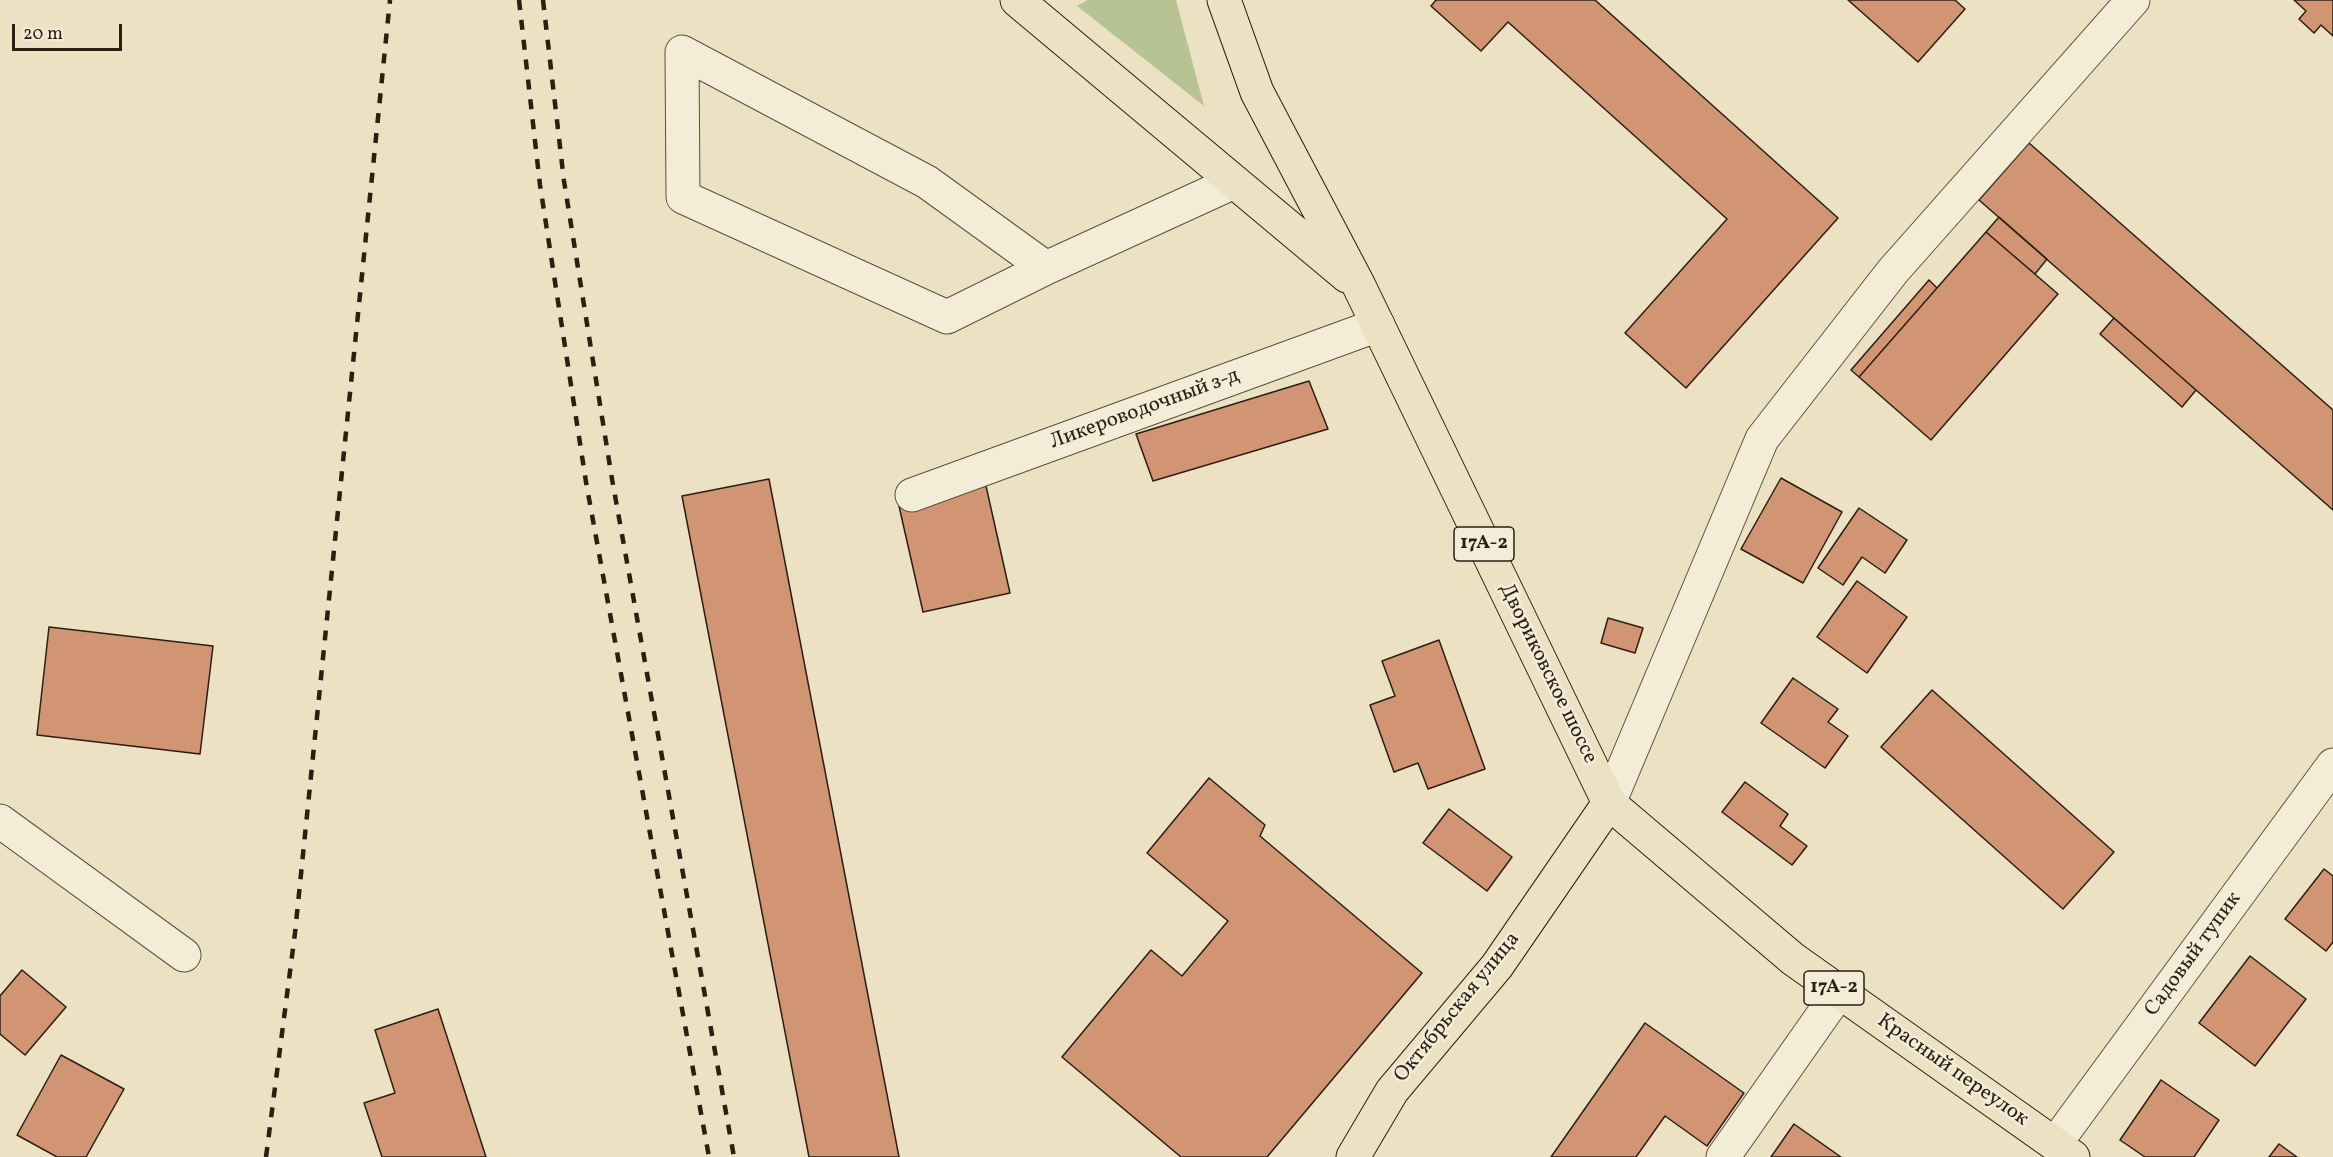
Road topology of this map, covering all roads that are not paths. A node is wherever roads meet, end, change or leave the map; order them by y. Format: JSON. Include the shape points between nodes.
{"nodes":[{"id":1,"x":1017,"y":0,"type":"edge"},
{"id":2,"x":1224,"y":0,"type":"edge"},
{"id":3,"x":2133,"y":0,"type":"edge"},
{"id":4,"x":1234,"y":182,"type":"junction"},
{"id":5,"x":1046,"y":268,"type":"junction"},
{"id":6,"x":1359,"y":286,"type":"junction"},
{"id":7,"x":1378,"y":325,"type":"junction"},
{"id":8,"x":912,"y":495,"type":"dead end"},
{"id":9,"x":2333,"y":765,"type":"edge"},
{"id":10,"x":1609,"y":803,"type":"junction"},
{"id":11,"x":0,"y":821,"type":"edge"},
{"id":12,"x":184,"y":955,"type":"dead end"},
{"id":13,"x":1839,"y":992,"type":"junction"},
{"id":14,"x":2064,"y":1151,"type":"edge"},
{"id":15,"x":1353,"y":1157,"type":"edge"},
{"id":16,"x":1723,"y":1157,"type":"edge"}],
"edges":[{"from":1,"to":4,"type":"main road"},
{"from":2,"to":6,"type":"main road","name":"Двориковское шоссе","via":[[1257,92]]},
{"from":3,"to":10,"type":"street","via":[[1893,271],[1762,439]]},
{"from":4,"to":5,"type":"street"},
{"from":4,"to":6,"type":"main road"},
{"from":5,"to":5,"type":"street","via":[[927,182],[682,52],[683,197],[946,317]]},
{"from":6,"to":7,"type":"main road","name":"Двориковское шоссе","number":"17А-2"},
{"from":7,"to":8,"type":"street","name":"Ликероводочный з-д"},
{"from":7,"to":10,"type":"main road","name":"Двориковское шоссе","number":"17А-2"},
{"from":9,"to":14,"type":"street","name":"Садовый тупик"},
{"from":10,"to":13,"type":"main road","name":"Красный переулок","number":"17А-2","via":[[1793,959]]},
{"from":10,"to":15,"type":"main road","name":"Октябрьская улица","via":[[1497,966],[1392,1091]]},
{"from":11,"to":12,"type":"street"},
{"from":13,"to":14,"type":"main road","name":"Красный переулок","number":"17А-2"},
{"from":13,"to":16,"type":"street"}]}
